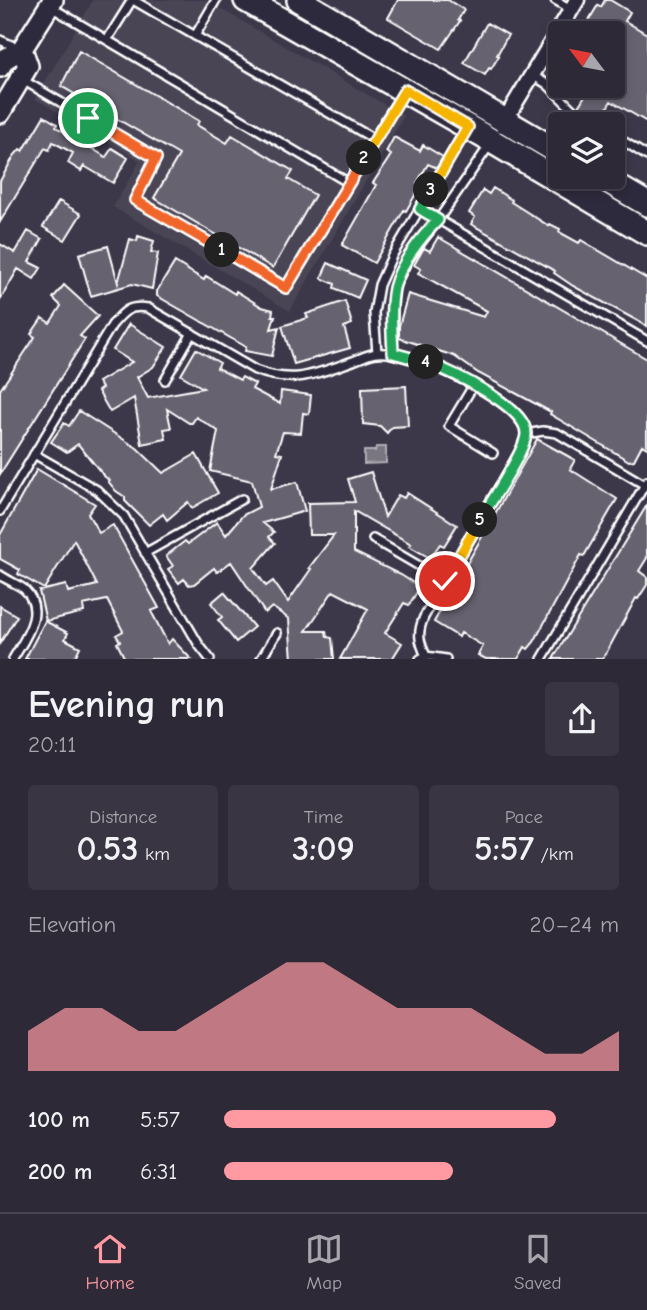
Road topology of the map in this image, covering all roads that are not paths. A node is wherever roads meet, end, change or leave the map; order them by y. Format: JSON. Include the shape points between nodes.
{"nodes":[{"id":1,"x":132,"y":0,"type":"edge"},
{"id":2,"x":216,"y":0,"type":"edge"},
{"id":3,"x":246,"y":0,"type":"edge"},
{"id":4,"x":299,"y":0,"type":"edge"},
{"id":5,"x":555,"y":0,"type":"edge"},
{"id":6,"x":51,"y":3,"type":"edge"},
{"id":7,"x":574,"y":5,"type":"edge"},
{"id":8,"x":195,"y":36,"type":"junction"},
{"id":9,"x":0,"y":40,"type":"edge"},
{"id":10,"x":107,"y":40,"type":"junction"},
{"id":11,"x":22,"y":49,"type":"junction"},
{"id":12,"x":0,"y":67,"type":"edge"},
{"id":13,"x":532,"y":75,"type":"junction"},
{"id":14,"x":21,"y":79,"type":"junction"},
{"id":15,"x":405,"y":90,"type":"junction"},
{"id":16,"x":576,"y":112,"type":"edge"},
{"id":17,"x":0,"y":113,"type":"edge"},
{"id":18,"x":505,"y":120,"type":"junction"},
{"id":19,"x":468,"y":127,"type":"junction"},
{"id":20,"x":374,"y":139,"type":"junction"},
{"id":21,"x":493,"y":141,"type":"junction"},
{"id":22,"x":625,"y":142,"type":"edge"},
{"id":23,"x":548,"y":146,"type":"edge"},
{"id":24,"x":647,"y":156,"type":"edge"},
{"id":25,"x":349,"y":183,"type":"junction"},
{"id":26,"x":621,"y":189,"type":"edge"},
{"id":27,"x":647,"y":204,"type":"edge"},
{"id":28,"x":420,"y":209,"type":"junction"},
{"id":29,"x":438,"y":220,"type":"junction"},
{"id":30,"x":647,"y":233,"type":"edge"},
{"id":31,"x":192,"y":333,"type":"junction"},
{"id":32,"x":647,"y":341,"type":"edge"},
{"id":33,"x":377,"y":353,"type":"junction"},
{"id":34,"x":393,"y":353,"type":"junction"},
{"id":35,"x":164,"y":380,"type":"dead end"},
{"id":36,"x":473,"y":386,"type":"junction"},
{"id":37,"x":526,"y":433,"type":"junction"},
{"id":38,"x":494,"y":453,"type":"dead end"},
{"id":39,"x":34,"y":454,"type":"junction"},
{"id":40,"x":646,"y":483,"type":"edge"},
{"id":41,"x":242,"y":499,"type":"dead end"},
{"id":42,"x":0,"y":511,"type":"edge"},
{"id":43,"x":373,"y":539,"type":"dead end"},
{"id":44,"x":145,"y":553,"type":"junction"},
{"id":45,"x":0,"y":575,"type":"edge"},
{"id":46,"x":445,"y":581,"type":"junction"},
{"id":47,"x":277,"y":633,"type":"dead end"},
{"id":48,"x":423,"y":657,"type":"edge"},
{"id":49,"x":13,"y":659,"type":"edge"},
{"id":50,"x":211,"y":659,"type":"edge"},
{"id":51,"x":261,"y":659,"type":"edge"},
{"id":52,"x":446,"y":659,"type":"edge"},
{"id":53,"x":542,"y":659,"type":"edge"}],
"edges":[{"from":1,"to":8,"type":"lane"},
{"from":1,"to":10,"type":"lane"},
{"from":2,"to":8,"type":"lane"},
{"from":3,"to":15,"type":"main road"},
{"from":4,"to":18,"type":"main road"},
{"from":5,"to":7,"type":"lane"},
{"from":6,"to":10,"type":"lane"},
{"from":6,"to":11,"type":"street"},
{"from":7,"to":13,"type":"street"},
{"from":8,"to":20,"type":"lane"},
{"from":9,"to":11,"type":"lane"},
{"from":10,"to":25,"type":"lane"},
{"from":11,"to":12,"type":"street"},
{"from":11,"to":14,"type":"street","via":[[28,66]]},
{"from":13,"to":16,"type":"lane"},
{"from":13,"to":18,"type":"street"},
{"from":14,"to":17,"type":"street"},
{"from":14,"to":25,"type":"lane","via":[[156,158],[135,200],[286,288]]},
{"from":15,"to":19,"type":"main road"},
{"from":15,"to":20,"type":"lane"},
{"from":18,"to":21,"type":"street"},
{"from":18,"to":23,"type":"main road"},
{"from":19,"to":21,"type":"main road"},
{"from":19,"to":28,"type":"lane"},
{"from":20,"to":25,"type":"lane"},
{"from":21,"to":29,"type":"lane"},
{"from":21,"to":30,"type":"main road"},
{"from":22,"to":24,"type":"lane"},
{"from":26,"to":27,"type":"main road"},
{"from":28,"to":29,"type":"lane"},
{"from":28,"to":33,"type":"lane","via":[[379,285],[374,313]]},
{"from":29,"to":32,"type":"lane"},
{"from":29,"to":34,"type":"lane","via":[[395,285]]},
{"from":31,"to":33,"type":"lane","via":[[255,370],[290,379]]},
{"from":31,"to":35,"type":"lane"},
{"from":31,"to":39,"type":"lane","via":[[148,308],[135,306],[123,312]]},
{"from":33,"to":34,"type":"lane"},
{"from":34,"to":36,"type":"lane","via":[[444,369]]},
{"from":36,"to":37,"type":"lane","via":[[511,407]]},
{"from":36,"to":38,"type":"lane","via":[[449,426]]},
{"from":37,"to":40,"type":"lane","via":[[557,433]]},
{"from":37,"to":46,"type":"lane","via":[[522,448]]},
{"from":39,"to":42,"type":"lane"},
{"from":39,"to":44,"type":"lane","via":[[109,500]]},
{"from":40,"to":53,"type":"lane"},
{"from":41,"to":44,"type":"lane"},
{"from":43,"to":46,"type":"lane"},
{"from":44,"to":50,"type":"lane"},
{"from":45,"to":49,"type":"lane","via":[[24,589],[33,602],[32,626]]},
{"from":46,"to":48,"type":"lane","via":[[419,627]]},
{"from":47,"to":51,"type":"lane"},
{"from":48,"to":52,"type":"lane"}]}
